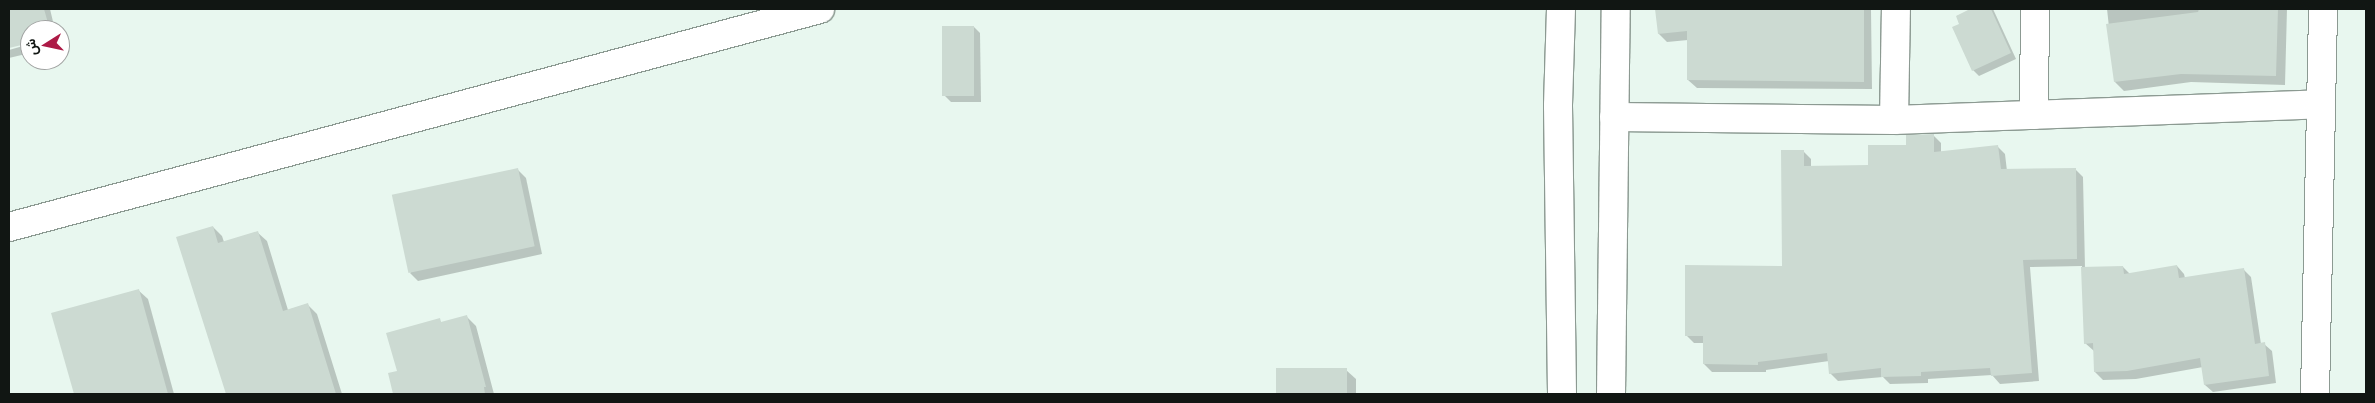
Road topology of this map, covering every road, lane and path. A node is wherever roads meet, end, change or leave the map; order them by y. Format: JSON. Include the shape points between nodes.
{"nodes":[{"id":1,"x":820,"y":9,"type":"edge"},
{"id":2,"x":1561,"y":9,"type":"edge"},
{"id":3,"x":1616,"y":9,"type":"edge"},
{"id":4,"x":1896,"y":9,"type":"edge"},
{"id":5,"x":2035,"y":9,"type":"edge"},
{"id":6,"x":2323,"y":9,"type":"edge"},
{"id":7,"x":2321,"y":104,"type":"junction"},
{"id":8,"x":2034,"y":115,"type":"junction"},
{"id":9,"x":1614,"y":117,"type":"junction"},
{"id":10,"x":1894,"y":120,"type":"junction"},
{"id":11,"x":9,"y":227,"type":"edge"},
{"id":12,"x":1562,"y":394,"type":"edge"},
{"id":13,"x":1611,"y":394,"type":"edge"},
{"id":14,"x":2315,"y":394,"type":"edge"}],
"edges":[{"from":1,"to":11,"type":"street"},
{"from":2,"to":12,"type":"street","via":[[1558,106]]},
{"from":3,"to":9,"type":"street"},
{"from":4,"to":10,"type":"street"},
{"from":5,"to":8,"type":"street"},
{"from":6,"to":7,"type":"street"},
{"from":7,"to":8,"type":"street"},
{"from":7,"to":14,"type":"street"},
{"from":8,"to":10,"type":"street"},
{"from":9,"to":10,"type":"street"},
{"from":9,"to":13,"type":"street"}]}
